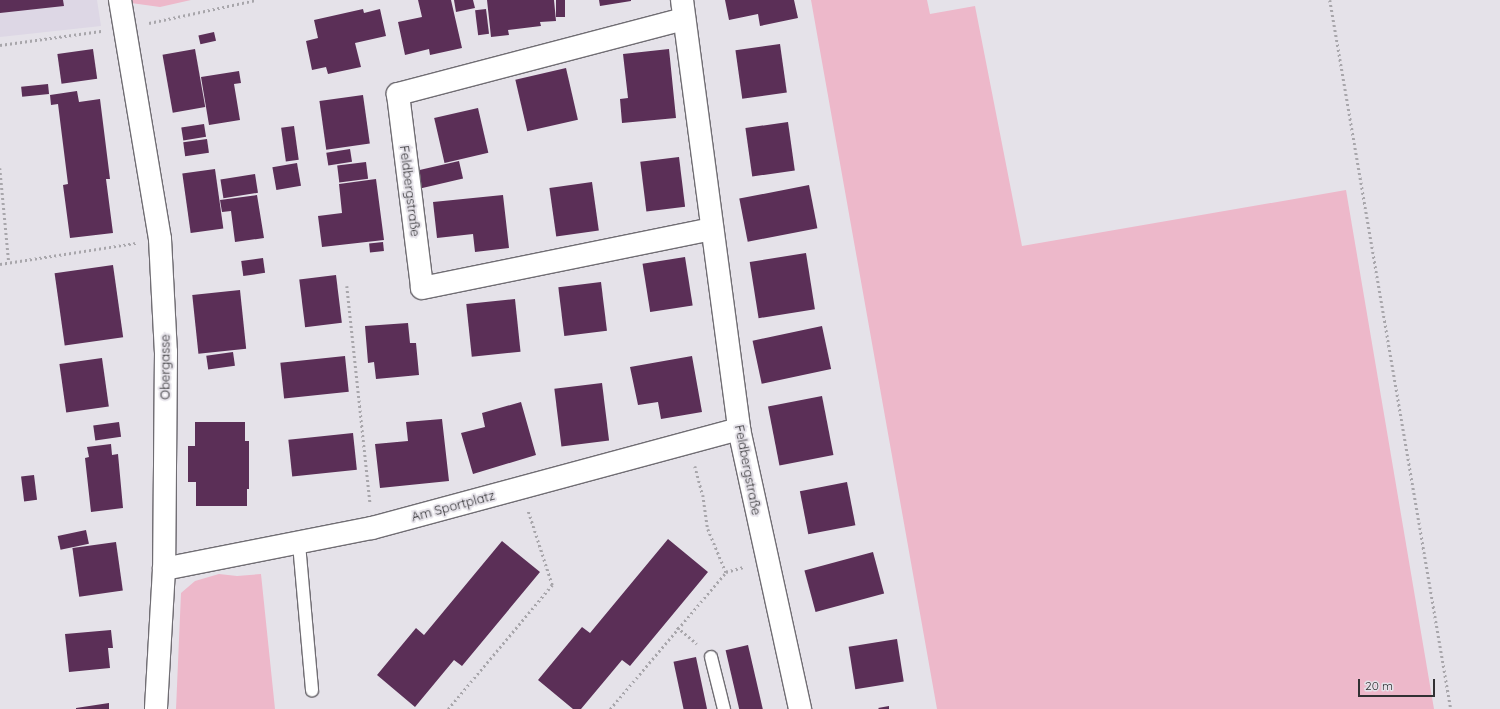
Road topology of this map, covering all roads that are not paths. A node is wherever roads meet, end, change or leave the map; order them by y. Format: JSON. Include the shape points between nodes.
{"nodes":[{"id":1,"x":120,"y":0,"type":"edge"},
{"id":2,"x":683,"y":10,"type":"edge"},
{"id":3,"x":712,"y":229,"type":"junction"},
{"id":4,"x":739,"y":429,"type":"junction"},
{"id":5,"x":299,"y":544,"type":"junction"},
{"id":6,"x":164,"y":570,"type":"junction"},
{"id":7,"x":711,"y":657,"type":"road end"},
{"id":8,"x":312,"y":690,"type":"dead end"},
{"id":9,"x":156,"y":709,"type":"edge"},
{"id":10,"x":724,"y":709,"type":"edge"},
{"id":11,"x":800,"y":709,"type":"edge"}],
"edges":[{"from":1,"to":6,"type":"street","name":"Obergasse","via":[[160,239],[166,352]]},
{"from":2,"to":3,"type":"street","name":"Feldbergstraße"},
{"from":2,"to":3,"type":"street","name":"Feldbergstraße","via":[[398,94],[422,288]]},
{"from":3,"to":4,"type":"street","name":"Feldbergstraße"},
{"from":4,"to":5,"type":"street","name":"Am Sportplatz","via":[[372,528]]},
{"from":4,"to":11,"type":"street","name":"Feldbergstraße"},
{"from":5,"to":6,"type":"street","name":"Am Sportplatz"},
{"from":5,"to":8,"type":"lane"},
{"from":6,"to":9,"type":"street","name":"Obergasse"},
{"from":7,"to":10,"type":"lane"}]}
